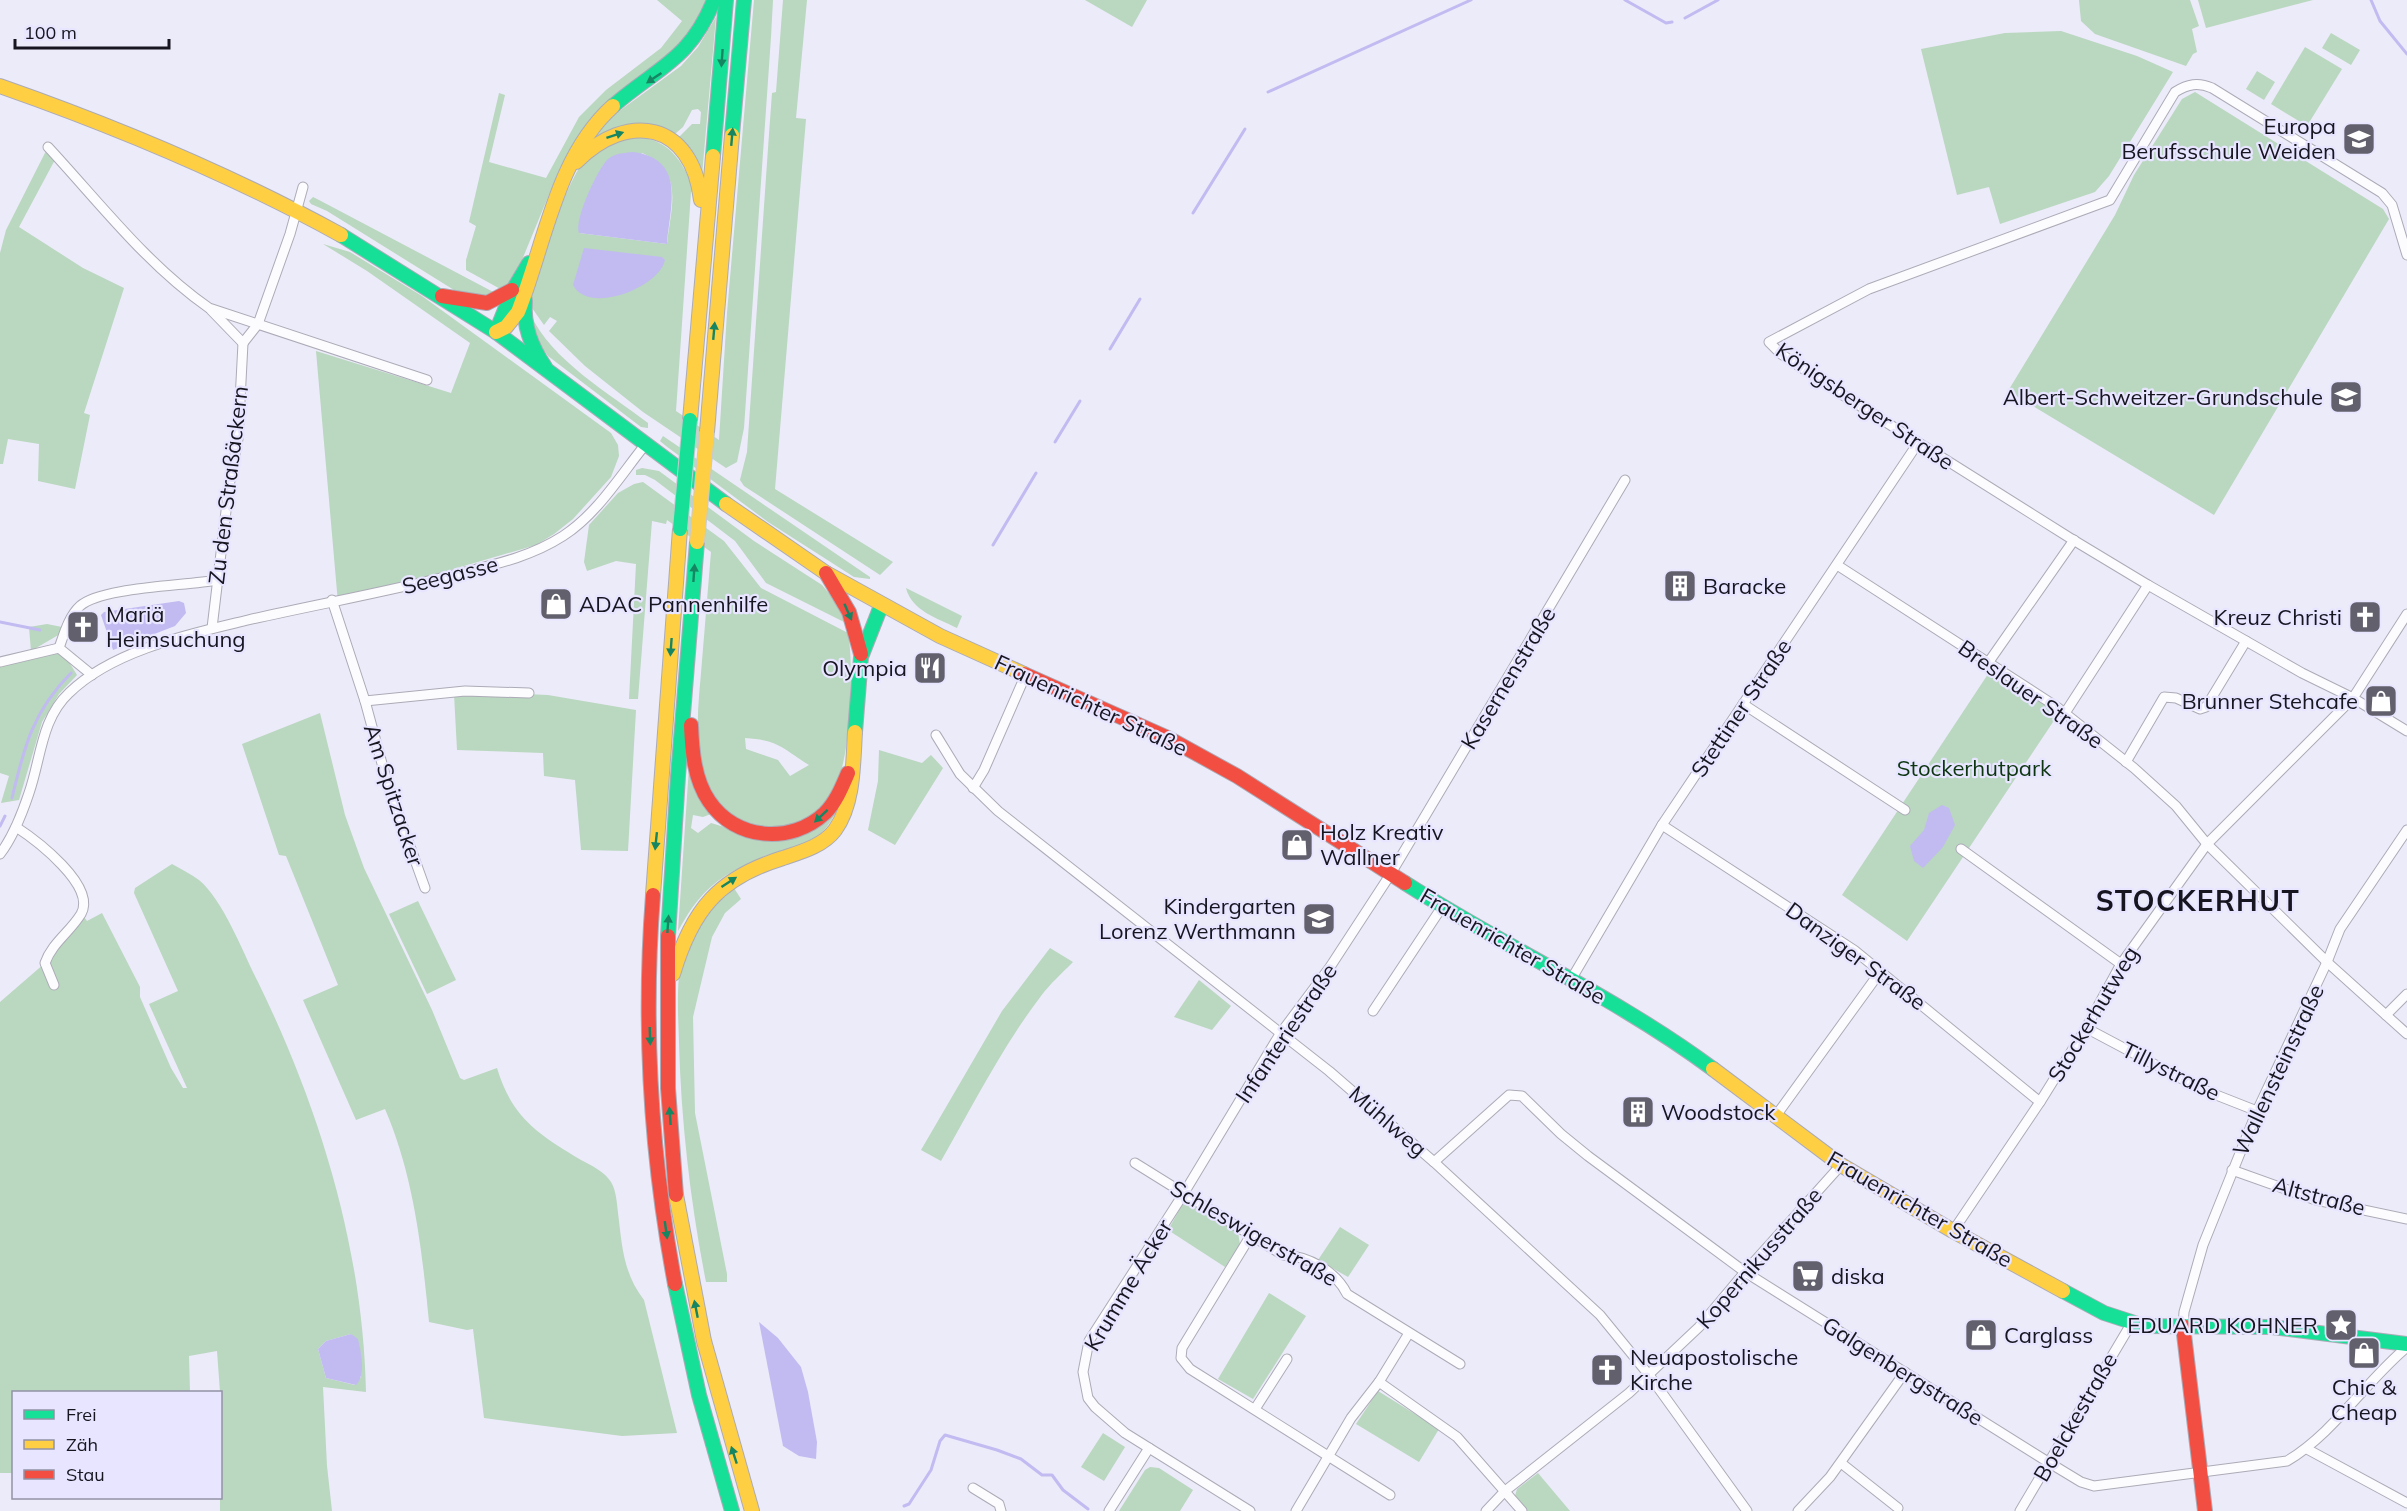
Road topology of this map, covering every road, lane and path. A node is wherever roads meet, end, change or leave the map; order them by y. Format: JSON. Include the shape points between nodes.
{"nodes":[{"id":1,"x":714,"y":0,"type":"edge"},
{"id":2,"x":726,"y":0,"type":"edge"},
{"id":3,"x":744,"y":0,"type":"edge"},
{"id":4,"x":0,"y":86,"type":"edge"},
{"id":5,"x":48,"y":147,"type":"dead end"},
{"id":6,"x":569,"y":169,"type":"junction"},
{"id":7,"x":303,"y":187,"type":"dead end"},
{"id":8,"x":297,"y":211,"type":"junction"},
{"id":9,"x":2407,"y":255,"type":"edge"},
{"id":10,"x":703,"y":268,"type":"junction"},
{"id":11,"x":519,"y":292,"type":"junction"},
{"id":12,"x":442,"y":296,"type":"junction"},
{"id":13,"x":209,"y":308,"type":"junction"},
{"id":14,"x":258,"y":324,"type":"junction"},
{"id":15,"x":496,"y":333,"type":"junction"},
{"id":16,"x":243,"y":343,"type":"junction"},
{"id":17,"x":545,"y":367,"type":"junction"},
{"id":18,"x":427,"y":380,"type":"dead end"},
{"id":19,"x":1918,"y":443,"type":"junction"},
{"id":20,"x":645,"y":445,"type":"junction"},
{"id":21,"x":1625,"y":480,"type":"dead end"},
{"id":22,"x":2074,"y":540,"type":"junction"},
{"id":23,"x":1838,"y":565,"type":"junction"},
{"id":24,"x":826,"y":573,"type":"junction"},
{"id":25,"x":217,"y":579,"type":"junction"},
{"id":26,"x":2148,"y":585,"type":"junction"},
{"id":27,"x":332,"y":600,"type":"junction"},
{"id":28,"x":881,"y":606,"type":"junction"},
{"id":29,"x":2407,"y":614,"type":"edge"},
{"id":30,"x":212,"y":628,"type":"junction"},
{"id":31,"x":2246,"y":641,"type":"junction"},
{"id":32,"x":689,"y":646,"type":"junction"},
{"id":33,"x":59,"y":648,"type":"junction"},
{"id":34,"x":861,"y":654,"type":"junction"},
{"id":35,"x":0,"y":662,"type":"edge"},
{"id":36,"x":1988,"y":663,"type":"junction"},
{"id":37,"x":1026,"y":674,"type":"junction"},
{"id":38,"x":92,"y":675,"type":"junction"},
{"id":39,"x":529,"y":693,"type":"dead end"},
{"id":40,"x":2353,"y":698,"type":"junction"},
{"id":41,"x":365,"y":701,"type":"junction"},
{"id":42,"x":1743,"y":704,"type":"junction"},
{"id":43,"x":2065,"y":713,"type":"junction"},
{"id":44,"x":2407,"y":731,"type":"edge"},
{"id":45,"x":936,"y":735,"type":"dead end"},
{"id":46,"x":2126,"y":762,"type":"junction"},
{"id":47,"x":851,"y":766,"type":"junction"},
{"id":48,"x":973,"y":788,"type":"junction"},
{"id":49,"x":1905,"y":810,"type":"dead end"},
{"id":50,"x":1662,"y":825,"type":"junction"},
{"id":51,"x":16,"y":827,"type":"junction"},
{"id":52,"x":2407,"y":830,"type":"edge"},
{"id":53,"x":2207,"y":844,"type":"junction"},
{"id":54,"x":1961,"y":849,"type":"dead end"},
{"id":55,"x":0,"y":854,"type":"edge"},
{"id":56,"x":1390,"y":875,"type":"junction"},
{"id":57,"x":425,"y":888,"type":"dead end"},
{"id":58,"x":1442,"y":907,"type":"junction"},
{"id":59,"x":2327,"y":962,"type":"junction"},
{"id":60,"x":2121,"y":964,"type":"junction"},
{"id":61,"x":1880,"y":972,"type":"junction"},
{"id":62,"x":1572,"y":978,"type":"junction"},
{"id":63,"x":54,"y":984,"type":"dead end"},
{"id":64,"x":2407,"y":994,"type":"edge"},
{"id":65,"x":665,"y":1004,"type":"junction"},
{"id":66,"x":1373,"y":1011,"type":"dead end"},
{"id":67,"x":2386,"y":1015,"type":"junction"},
{"id":68,"x":2086,"y":1028,"type":"junction"},
{"id":69,"x":1280,"y":1034,"type":"junction"},
{"id":70,"x":2407,"y":1034,"type":"edge"},
{"id":71,"x":2040,"y":1102,"type":"junction"},
{"id":72,"x":2258,"y":1111,"type":"junction"},
{"id":73,"x":1775,"y":1117,"type":"junction"},
{"id":74,"x":1434,"y":1162,"type":"junction"},
{"id":75,"x":1135,"y":1163,"type":"dead end"},
{"id":76,"x":1841,"y":1165,"type":"junction"},
{"id":77,"x":2232,"y":1170,"type":"junction"},
{"id":78,"x":1184,"y":1193,"type":"junction"},
{"id":79,"x":2407,"y":1219,"type":"edge"},
{"id":80,"x":1953,"y":1231,"type":"junction"},
{"id":81,"x":1251,"y":1235,"type":"junction"},
{"id":82,"x":1745,"y":1272,"type":"junction"},
{"id":83,"x":2131,"y":1324,"type":"junction"},
{"id":84,"x":2183,"y":1326,"type":"junction"},
{"id":85,"x":1409,"y":1333,"type":"junction"},
{"id":86,"x":2407,"y":1346,"type":"edge"},
{"id":87,"x":1287,"y":1359,"type":"dead end"},
{"id":88,"x":1460,"y":1364,"type":"dead end"},
{"id":89,"x":1905,"y":1372,"type":"junction"},
{"id":90,"x":1649,"y":1375,"type":"junction"},
{"id":91,"x":1379,"y":1383,"type":"junction"},
{"id":92,"x":1255,"y":1408,"type":"junction"},
{"id":93,"x":1149,"y":1448,"type":"junction"},
{"id":94,"x":2307,"y":1449,"type":"junction"},
{"id":95,"x":1328,"y":1455,"type":"junction"},
{"id":96,"x":2048,"y":1462,"type":"junction"},
{"id":97,"x":1841,"y":1463,"type":"junction"},
{"id":98,"x":2199,"y":1470,"type":"junction"},
{"id":99,"x":973,"y":1488,"type":"dead end"},
{"id":100,"x":1505,"y":1491,"type":"junction"},
{"id":101,"x":1390,"y":1495,"type":"dead end"},
{"id":102,"x":2407,"y":1503,"type":"edge"},
{"id":103,"x":1898,"y":1508,"type":"dead end"},
{"id":104,"x":732,"y":1511,"type":"edge"},
{"id":105,"x":752,"y":1511,"type":"edge"},
{"id":106,"x":1000,"y":1511,"type":"edge"},
{"id":107,"x":1109,"y":1511,"type":"edge"},
{"id":108,"x":1250,"y":1511,"type":"edge"},
{"id":109,"x":1296,"y":1511,"type":"edge"},
{"id":110,"x":1486,"y":1511,"type":"edge"},
{"id":111,"x":1522,"y":1511,"type":"edge"},
{"id":112,"x":1747,"y":1511,"type":"edge"},
{"id":113,"x":1798,"y":1511,"type":"edge"},
{"id":114,"x":2019,"y":1511,"type":"edge"},
{"id":115,"x":2205,"y":1511,"type":"edge"}],
"edges":[{"from":1,"to":6,"type":"main road","one_way":true,"via":[[707,20],[685,53],[598,119],[577,149]]},
{"from":2,"to":10,"type":"main road","one_way":true},
{"from":32,"to":3,"type":"main road","one_way":true,"bridge":true},
{"from":4,"to":8,"type":"main road","name":"Frauenrichter Straße","via":[[128,133]]},
{"from":5,"to":13,"type":"street","via":[[154,261]]},
{"from":6,"to":10,"type":"main road","one_way":true,"via":[[598,142],[628,131],[645,130],[680,146],[690,157],[700,180]]},
{"from":6,"to":11,"type":"main road"},
{"from":7,"to":8,"type":"street"},
{"from":8,"to":12,"type":"main road","name":"Frauenrichter Straße"},
{"from":8,"to":14,"type":"street"},
{"from":9,"to":19,"type":"street","name":"Königsberger Straße","via":[[2392,205],[2382,193],[2212,88],[2194,84],[2175,92],[2110,200],[1869,289],[1769,342],[1780,354]]},
{"from":10,"to":104,"type":"main road","one_way":true,"bridge":true,"via":[[680,529],[648,1002],[657,1167],[673,1277],[688,1352]]},
{"from":11,"to":12,"type":"main road","via":[[489,304]]},
{"from":11,"to":15,"type":"main road","via":[[512,321]]},
{"from":11,"to":17,"type":"main road","via":[[531,345]]},
{"from":12,"to":15,"type":"main road","name":"Frauenrichter Straße"},
{"from":13,"to":14,"type":"street"},
{"from":13,"to":16,"type":"street"},
{"from":14,"to":16,"type":"street"},
{"from":14,"to":18,"type":"street"},
{"from":15,"to":17,"type":"main road","name":"Frauenrichter Straße"},
{"from":16,"to":25,"type":"street","name":"Zu den Straßäckern","via":[[238,439]]},
{"from":17,"to":20,"type":"main road","name":"Frauenrichter Straße"},
{"from":19,"to":22,"type":"street","name":"Königsberger Straße"},
{"from":19,"to":23,"type":"street","name":"Stettiner Straße"},
{"from":20,"to":24,"type":"main road","name":"Frauenrichter Straße"},
{"from":20,"to":27,"type":"street","name":"Seegasse","via":[[579,524],[545,547],[509,561],[422,583]]},
{"from":21,"to":56,"type":"street","name":"Kasernenstraße"},
{"from":22,"to":26,"type":"street","name":"Königsberger Straße"},
{"from":22,"to":36,"type":"street"},
{"from":23,"to":36,"type":"street","name":"Breslauer Straße"},
{"from":23,"to":42,"type":"street","name":"Stettiner Straße"},
{"from":24,"to":28,"type":"main road","name":"Frauenrichter Straße"},
{"from":24,"to":34,"type":"main road","one_way":true,"via":[[849,612]]},
{"from":25,"to":30,"type":"street","name":"Zu den Straßäckern"},
{"from":25,"to":33,"type":"street","via":[[88,600],[75,611]]},
{"from":26,"to":31,"type":"street","name":"Königsberger Straße"},
{"from":26,"to":43,"type":"street"},
{"from":27,"to":30,"type":"street","name":"Seegasse"},
{"from":27,"to":41,"type":"street","name":"Am Spitzacker"},
{"from":28,"to":34,"type":"main road"},
{"from":28,"to":37,"type":"main road","name":"Frauenrichter Straße"},
{"from":29,"to":40,"type":"street","name":"Stockerhutweg"},
{"from":30,"to":38,"type":"street","name":"Seegasse","via":[[138,653]]},
{"from":31,"to":40,"type":"street","name":"Königsberger Straße"},
{"from":31,"to":46,"type":"street","via":[[2206,707],[2200,709],[2164,697]]},
{"from":47,"to":32,"type":"main road","one_way":true,"via":[[826,812],[797,831],[762,834],[732,824],[710,803],[694,759]]},
{"from":65,"to":32,"type":"main road","one_way":true},
{"from":33,"to":35,"type":"street"},
{"from":33,"to":38,"type":"street"},
{"from":34,"to":47,"type":"main road"},
{"from":36,"to":43,"type":"street","name":"Breslauer Straße"},
{"from":37,"to":48,"type":"street"},
{"from":37,"to":56,"type":"main road","name":"Frauenrichter Straße","via":[[1204,757]]},
{"from":38,"to":51,"type":"street","name":"Seegasse","via":[[69,693],[50,721]]},
{"from":39,"to":41,"type":"street","name":"Am Spitzacker","via":[[465,691]]},
{"from":40,"to":44,"type":"street","name":"Königsberger Straße"},
{"from":40,"to":53,"type":"street","name":"Stockerhutweg"},
{"from":41,"to":57,"type":"street","name":"Am Spitzacker","via":[[387,782]]},
{"from":42,"to":49,"type":"street"},
{"from":42,"to":50,"type":"street","name":"Stettiner Straße"},
{"from":43,"to":46,"type":"street","name":"Breslauer Straße"},
{"from":45,"to":48,"type":"street","name":"Mühlweg"},
{"from":46,"to":53,"type":"street","name":"Breslauer Straße","via":[[2176,806]]},
{"from":65,"to":47,"type":"main road","one_way":true,"via":[[681,941],[699,910],[715,891],[743,873],[803,852],[835,830],[850,797]]},
{"from":48,"to":69,"type":"street","name":"Mühlweg"},
{"from":50,"to":61,"type":"street","name":"Danziger Straße","via":[[1836,938]]},
{"from":50,"to":62,"type":"street","name":"Stettiner Straße"},
{"from":51,"to":55,"type":"street","name":"Seegasse"},
{"from":51,"to":63,"type":"street","via":[[41,843],[82,890],[81,913],[45,963]]},
{"from":52,"to":59,"type":"street","name":"Wallensteinstraße","via":[[2340,928]]},
{"from":53,"to":59,"type":"street","name":"Breslauer Straße"},
{"from":53,"to":60,"type":"street","name":"Stockerhutweg"},
{"from":54,"to":60,"type":"street"},
{"from":56,"to":58,"type":"main road","name":"Frauenrichter Straße"},
{"from":56,"to":69,"type":"street","name":"Infanteriestraße"},
{"from":58,"to":62,"type":"main road","name":"Frauenrichter Straße"},
{"from":58,"to":66,"type":"street"},
{"from":59,"to":67,"type":"street","name":"Breslauer Straße"},
{"from":59,"to":72,"type":"street","name":"Wallensteinstraße"},
{"from":60,"to":68,"type":"street","name":"Stockerhutweg"},
{"from":61,"to":71,"type":"street","name":"Danziger Straße"},
{"from":61,"to":73,"type":"street"},
{"from":62,"to":73,"type":"main road","name":"Frauenrichter Straße","via":[[1674,1041]]},
{"from":64,"to":67,"type":"street"},
{"from":105,"to":65,"type":"main road","one_way":true,"via":[[708,1366],[690,1276],[673,1166]]},
{"from":67,"to":70,"type":"street","name":"Breslauer Straße"},
{"from":68,"to":71,"type":"street","name":"Stockerhutweg"},
{"from":68,"to":72,"type":"street","name":"Tillystraße","via":[[2201,1089]]},
{"from":69,"to":74,"type":"street","name":"Mühlweg"},
{"from":69,"to":78,"type":"street","name":"Infanteriestraße"},
{"from":71,"to":80,"type":"street","name":"Stockerhutweg"},
{"from":72,"to":77,"type":"street","name":"Wallensteinstraße"},
{"from":73,"to":76,"type":"main road","name":"Frauenrichter Straße"},
{"from":74,"to":82,"type":"street","name":"Galgenbergstraße","via":[[1509,1095],[1522,1096],[1579,1149]]},
{"from":74,"to":90,"type":"street","name":"Mühlweg","via":[[1600,1315]]},
{"from":75,"to":78,"type":"street","name":"Schleswigerstraße"},
{"from":76,"to":80,"type":"main road","name":"Frauenrichter Straße"},
{"from":76,"to":82,"type":"street","name":"Kopernikusstraße"},
{"from":77,"to":79,"type":"street","name":"Altstraße","via":[[2316,1200]]},
{"from":77,"to":84,"type":"street","name":"Wallensteinstraße","via":[[2191,1282]]},
{"from":78,"to":81,"type":"street","name":"Schleswigerstraße"},
{"from":78,"to":93,"type":"street","name":"Krumme Äcker","via":[[1089,1341],[1083,1361],[1088,1398],[1109,1422]]},
{"from":80,"to":83,"type":"main road","name":"Frauenrichter Straße"},
{"from":81,"to":85,"type":"street","name":"Schleswigerstraße","via":[[1284,1255],[1302,1256],[1341,1281],[1347,1294]]},
{"from":81,"to":92,"type":"street","via":[[1182,1348],[1182,1358],[1190,1369]]},
{"from":82,"to":89,"type":"street","name":"Galgenbergstraße"},
{"from":82,"to":90,"type":"street","name":"Kopernikusstraße","via":[[1699,1328]]},
{"from":83,"to":84,"type":"main road","name":"Frauenrichter Straße"},
{"from":83,"to":96,"type":"street","name":"Boelckestraße"},
{"from":84,"to":86,"type":"main road","name":"Frauenrichter Straße","via":[[2272,1326]]},
{"from":84,"to":98,"type":"main road"},
{"from":85,"to":88,"type":"street","name":"Schleswigerstraße"},
{"from":85,"to":91,"type":"street"},
{"from":86,"to":94,"type":"street","name":"Galgenbergstraße"},
{"from":87,"to":92,"type":"street"},
{"from":89,"to":96,"type":"street","name":"Galgenbergstraße"},
{"from":89,"to":97,"type":"street"},
{"from":90,"to":100,"type":"street","name":"Kopernikusstraße"},
{"from":90,"to":112,"type":"street","name":"Mühlweg"},
{"from":91,"to":95,"type":"street"},
{"from":91,"to":100,"type":"street","via":[[1457,1437]]},
{"from":92,"to":95,"type":"street"},
{"from":93,"to":107,"type":"street"},
{"from":93,"to":108,"type":"street","name":"Krumme Äcker"},
{"from":94,"to":98,"type":"street","name":"Galgenbergstraße","via":[[2287,1461]]},
{"from":94,"to":102,"type":"street"},
{"from":95,"to":101,"type":"street"},
{"from":95,"to":109,"type":"street"},
{"from":96,"to":98,"type":"street","name":"Galgenbergstraße","via":[[2094,1486]]},
{"from":96,"to":114,"type":"street","name":"Boelckestraße"},
{"from":97,"to":103,"type":"street"},
{"from":97,"to":113,"type":"street"},
{"from":98,"to":115,"type":"main road"},
{"from":99,"to":106,"type":"street","via":[[999,1504]]},
{"from":100,"to":110,"type":"street","name":"Kopernikusstraße"},
{"from":100,"to":111,"type":"street"}]}
